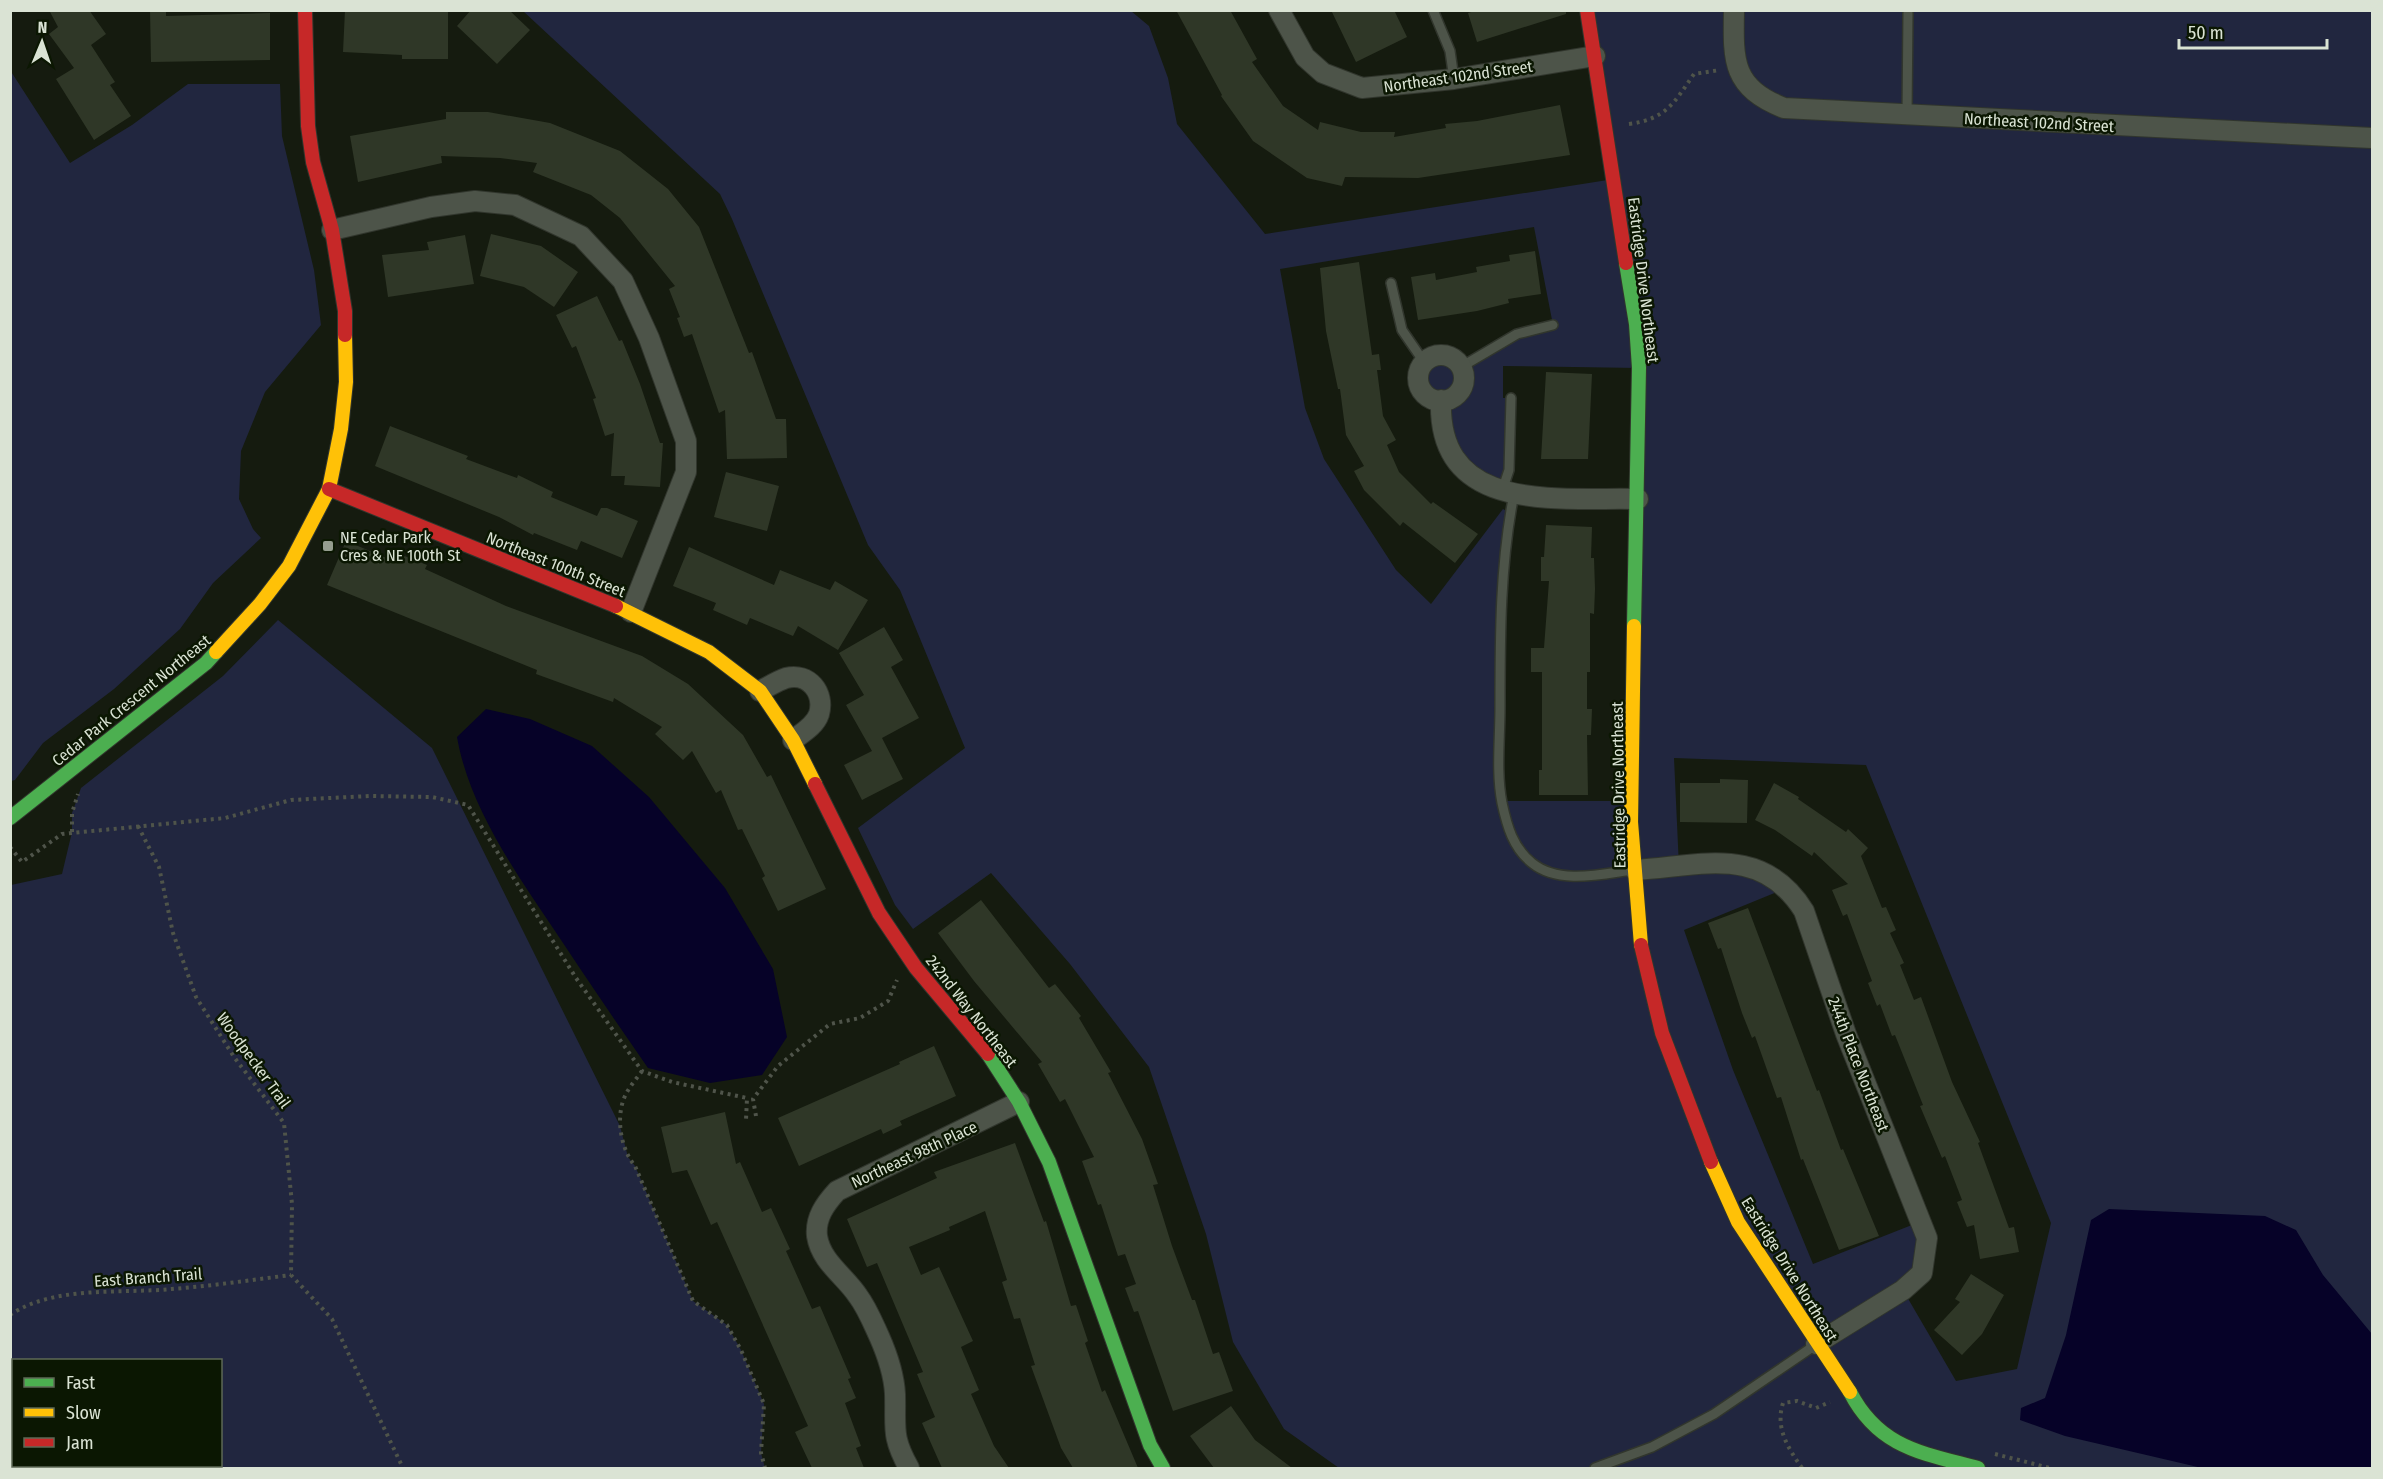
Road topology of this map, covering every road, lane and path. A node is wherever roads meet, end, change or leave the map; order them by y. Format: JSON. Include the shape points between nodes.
{"nodes":[{"id":1,"x":305,"y":10,"type":"edge"},
{"id":2,"x":1279,"y":10,"type":"edge"},
{"id":3,"x":1433,"y":10,"type":"edge"},
{"id":4,"x":1587,"y":10,"type":"edge"},
{"id":5,"x":1734,"y":10,"type":"edge"},
{"id":6,"x":1908,"y":13,"type":"dead end"},
{"id":7,"x":1595,"y":56,"type":"junction"},
{"id":8,"x":1735,"y":61,"type":"junction"},
{"id":9,"x":1454,"y":80,"type":"junction"},
{"id":10,"x":1907,"y":116,"type":"junction"},
{"id":11,"x":1629,"y":124,"type":"dead end"},
{"id":12,"x":2373,"y":138,"type":"edge"},
{"id":13,"x":332,"y":230,"type":"junction"},
{"id":14,"x":1392,"y":283,"type":"dead end"},
{"id":15,"x":1553,"y":325,"type":"dead end"},
{"id":16,"x":1424,"y":362,"type":"junction"},
{"id":17,"x":1461,"y":367,"type":"junction"},
{"id":18,"x":1511,"y":398,"type":"dead end"},
{"id":19,"x":1441,"y":400,"type":"junction"},
{"id":20,"x":328,"y":489,"type":"junction"},
{"id":21,"x":1508,"y":492,"type":"junction"},
{"id":22,"x":1638,"y":499,"type":"junction"},
{"id":23,"x":631,"y":612,"type":"junction"},
{"id":24,"x":760,"y":691,"type":"junction"},
{"id":25,"x":793,"y":740,"type":"junction"},
{"id":26,"x":81,"y":788,"type":"dead end"},
{"id":27,"x":10,"y":819,"type":"edge"},
{"id":28,"x":138,"y":825,"type":"junction"},
{"id":29,"x":72,"y":832,"type":"junction"},
{"id":30,"x":10,"y":847,"type":"edge"},
{"id":31,"x":1635,"y":870,"type":"junction"},
{"id":32,"x":897,"y":979,"type":"dead end"},
{"id":33,"x":642,"y":1071,"type":"junction"},
{"id":34,"x":1019,"y":1102,"type":"junction"},
{"id":35,"x":756,"y":1116,"type":"dead end"},
{"id":36,"x":746,"y":1120,"type":"dead end"},
{"id":37,"x":291,"y":1275,"type":"junction"},
{"id":38,"x":10,"y":1315,"type":"edge"},
{"id":39,"x":1816,"y":1344,"type":"junction"},
{"id":40,"x":1831,"y":1401,"type":"dead end"},
{"id":41,"x":403,"y":1468,"type":"edge"},
{"id":42,"x":765,"y":1468,"type":"edge"},
{"id":43,"x":909,"y":1468,"type":"edge"},
{"id":44,"x":1163,"y":1468,"type":"edge"},
{"id":45,"x":1595,"y":1468,"type":"edge"},
{"id":46,"x":1802,"y":1468,"type":"edge"},
{"id":47,"x":1978,"y":1468,"type":"edge"}],
"edges":[{"from":1,"to":13,"type":"street","name":"Cedar Park Crescent Northeast","via":[[308,126],[313,162]]},
{"from":2,"to":9,"type":"street","name":"Northeast 102nd Street","via":[[1305,57],[1323,73],[1362,88]]},
{"from":3,"to":9,"type":"lane","via":[[1450,51]]},
{"from":4,"to":7,"type":"street","name":"Eastridge Drive Northeast"},
{"from":5,"to":8,"type":"street"},
{"from":6,"to":10,"type":"lane"},
{"from":7,"to":9,"type":"street","name":"Northeast 102nd Street"},
{"from":7,"to":22,"type":"street","name":"Eastridge Drive Northeast","via":[[1636,324]]},
{"from":8,"to":10,"type":"street","name":"Northeast 102nd Street","via":[[1746,86],[1762,99],[1785,108]]},
{"from":8,"to":11,"type":"path","via":[[1694,74],[1669,109],[1649,121]]},
{"from":10,"to":12,"type":"street","name":"Northeast 102nd Street"},
{"from":13,"to":20,"type":"street","name":"Cedar Park Crescent Northeast","via":[[345,311],[346,382]]},
{"from":13,"to":23,"type":"street","via":[[431,207],[475,201],[515,205],[581,236],[623,281],[653,349],[686,441],[686,472]]},
{"from":14,"to":16,"type":"lane","via":[[1402,330]]},
{"from":15,"to":17,"type":"lane","via":[[1517,334]]},
{"from":16,"to":17,"type":"street","via":[[1444,355]]},
{"from":16,"to":19,"type":"street","via":[[1418,375],[1421,389]]},
{"from":17,"to":19,"type":"street","via":[[1462,388],[1452,398]]},
{"from":18,"to":21,"type":"lane"},
{"from":19,"to":21,"type":"street","via":[[1440,423],[1447,449],[1460,466],[1489,488]]},
{"from":20,"to":23,"type":"street","name":"Northeast 100th Street"},
{"from":20,"to":27,"type":"street","name":"Cedar Park Crescent Northeast","via":[[276,585],[226,644]]},
{"from":21,"to":22,"type":"street"},
{"from":21,"to":31,"type":"lane","via":[[1500,617],[1500,787],[1510,831],[1522,854],[1551,874],[1574,876]]},
{"from":22,"to":31,"type":"street","name":"Eastridge Drive Northeast","via":[[1632,780]]},
{"from":23,"to":24,"type":"street","name":"Northeast 100th Street","via":[[709,652]]},
{"from":24,"to":25,"type":"street","name":"242nd Way Northeast"},
{"from":24,"to":25,"type":"street","via":[[786,678],[800,677],[814,684],[820,697],[819,715],[810,728]]},
{"from":25,"to":34,"type":"street","name":"242nd Way Northeast","via":[[879,913],[916,968],[993,1060]]},
{"from":26,"to":29,"type":"path","via":[[72,813]]},
{"from":28,"to":29,"type":"path"},
{"from":28,"to":33,"type":"path","via":[[225,818],[291,800],[432,796],[468,805],[576,978]]},
{"from":28,"to":37,"type":"path","name":"Woodpecker Trail","via":[[159,867],[173,933],[196,998],[284,1123],[292,1204]]},
{"from":29,"to":30,"type":"path","via":[[56,837],[22,862]]},
{"from":31,"to":39,"type":"street","name":"Eastridge Drive Northeast","via":[[1641,943],[1674,1070],[1738,1222]]},
{"from":31,"to":39,"type":"street","name":"244th Place Northeast","via":[[1728,863],[1754,868],[1776,878],[1804,911],[1846,1034],[1927,1238],[1922,1273],[1887,1301]]},
{"from":32,"to":35,"type":"path","via":[[888,1001],[860,1018],[830,1024],[778,1066],[753,1099]]},
{"from":33,"to":36,"type":"path","via":[[672,1082],[747,1098]]},
{"from":33,"to":42,"type":"path","via":[[625,1095],[620,1126],[628,1157],[693,1301],[726,1325],[741,1350],[764,1404],[761,1453]]},
{"from":34,"to":43,"type":"street","name":"Northeast 98th Place","via":[[837,1191],[819,1218],[817,1235],[821,1251],[857,1294],[880,1337],[895,1393],[893,1428]]},
{"from":34,"to":44,"type":"street","name":"242nd Way Northeast","via":[[1049,1162],[1150,1445]]},
{"from":37,"to":38,"type":"path","name":"East Branch Trail","via":[[171,1289],[94,1292],[27,1303]]},
{"from":37,"to":41,"type":"path","via":[[332,1319]]},
{"from":39,"to":45,"type":"lane","via":[[1714,1414],[1652,1447]]},
{"from":39,"to":47,"type":"street","name":"Eastridge Drive Northeast","via":[[1860,1412],[1884,1436],[1906,1449]]},
{"from":40,"to":46,"type":"path","via":[[1816,1408],[1797,1401],[1783,1403],[1779,1417],[1786,1446]]}]}
